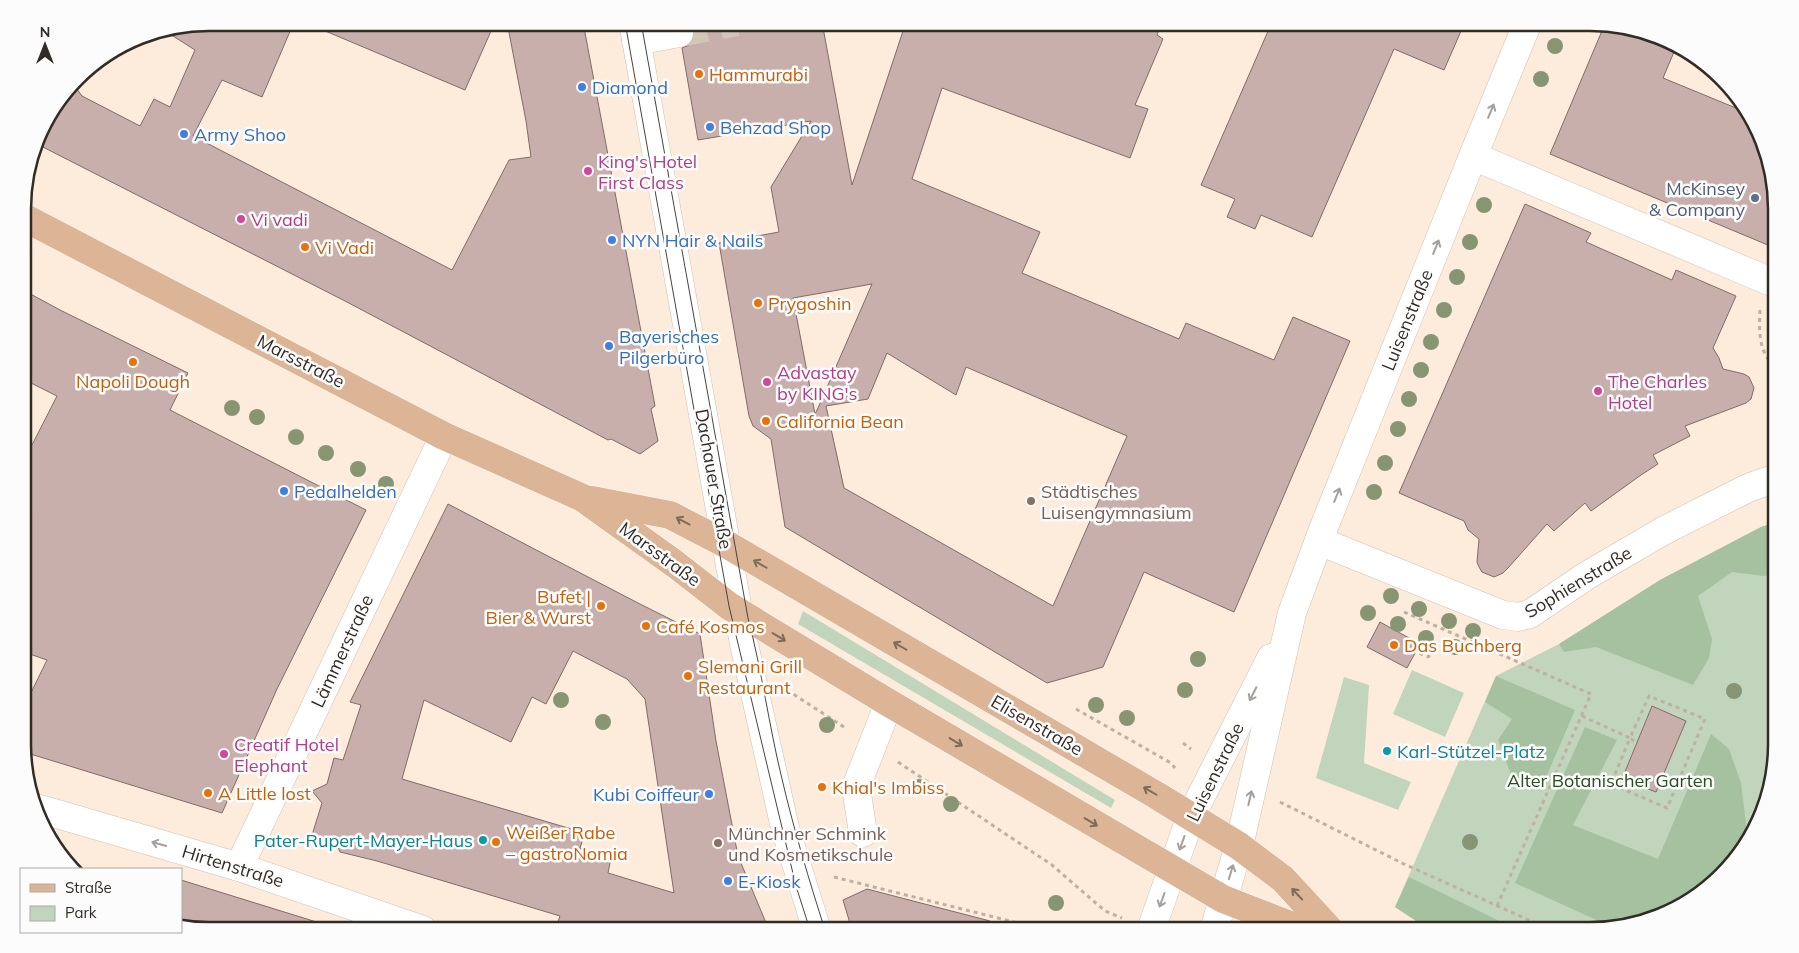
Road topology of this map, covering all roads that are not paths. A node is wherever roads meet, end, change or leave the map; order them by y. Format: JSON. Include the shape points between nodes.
{"nodes":[{"id":1,"x":1524,"y":31,"type":"edge"},
{"id":2,"x":634,"y":32,"type":"edge"},
{"id":3,"x":679,"y":33,"type":"tunnel mouth"},
{"id":4,"x":1472,"y":156,"type":"junction"},
{"id":5,"x":32,"y":222,"type":"edge"},
{"id":6,"x":1768,"y":281,"type":"edge"},
{"id":7,"x":444,"y":436,"type":"junction"},
{"id":8,"x":1768,"y":481,"type":"edge"},
{"id":9,"x":583,"y":498,"type":"junction"},
{"id":10,"x":1319,"y":541,"type":"junction"},
{"id":11,"x":726,"y":544,"type":"junction"},
{"id":12,"x":737,"y":611,"type":"junction"},
{"id":13,"x":1290,"y":619,"type":"junction"},
{"id":14,"x":889,"y":703,"type":"junction"},
{"id":15,"x":44,"y":810,"type":"edge"},
{"id":16,"x":1192,"y":816,"type":"junction"},
{"id":17,"x":863,"y":833,"type":"dead end"},
{"id":18,"x":1239,"y":846,"type":"junction"},
{"id":19,"x":239,"y":867,"type":"junction"},
{"id":20,"x":1172,"y":870,"type":"junction"},
{"id":21,"x":1223,"y":899,"type":"junction"},
{"id":22,"x":400,"y":922,"type":"edge"},
{"id":23,"x":814,"y":922,"type":"edge"},
{"id":24,"x":1154,"y":922,"type":"edge"},
{"id":25,"x":1216,"y":922,"type":"edge"},
{"id":26,"x":1282,"y":922,"type":"edge"},
{"id":27,"x":1322,"y":922,"type":"edge"}],
"edges":[{"from":4,"to":1,"type":"street","name":"Luisenstraße","one_way":true},
{"from":2,"to":3,"type":"street"},
{"from":2,"to":11,"type":"street","name":"Dachauer Straße"},
{"from":4,"to":6,"type":"street"},
{"from":10,"to":4,"type":"street","name":"Luisenstraße","one_way":true},
{"from":5,"to":7,"type":"main road","name":"Marsstraße"},
{"from":7,"to":9,"type":"main road","name":"Marsstraße"},
{"from":7,"to":19,"type":"street","name":"Lämmerstraße"},
{"from":8,"to":10,"type":"street","name":"Sophienstraße","via":[[1663,531],[1586,576],[1530,614],[1518,617],[1496,612]]},
{"from":11,"to":9,"type":"main road","name":"Marsstraße","one_way":true,"via":[[670,515]]},
{"from":9,"to":12,"type":"main road","name":"Marsstraße"},
{"from":10,"to":13,"type":"street","name":"Luisenstraße"},
{"from":11,"to":12,"type":"street","name":"Dachauer Straße"},
{"from":16,"to":11,"type":"main road","name":"Elisenstraße","one_way":true},
{"from":12,"to":14,"type":"main road","one_way":true},
{"from":12,"to":23,"type":"street","name":"Dachauer Straße","via":[[785,828]]},
{"from":13,"to":16,"type":"street","name":"Luisenstraße","one_way":true},
{"from":18,"to":13,"type":"street","name":"Luisenstraße","one_way":true},
{"from":14,"to":17,"type":"street","via":[[856,787]]},
{"from":14,"to":20,"type":"main road","one_way":true},
{"from":19,"to":15,"type":"street","name":"Hirtenstraße","one_way":true},
{"from":16,"to":18,"type":"main road","name":"Elisenstraße"},
{"from":16,"to":20,"type":"street","name":"Luisenstraße","one_way":true},
{"from":21,"to":18,"type":"street","name":"Luisenstraße","one_way":true},
{"from":27,"to":18,"type":"main road","name":"Elisenstraße","one_way":true,"via":[[1283,880]]},
{"from":19,"to":22,"type":"street","name":"Hirtenstraße"},
{"from":20,"to":21,"type":"main road"},
{"from":20,"to":24,"type":"street","name":"Luisenstraße","one_way":true},
{"from":21,"to":25,"type":"street","name":"Luisenstraße"},
{"from":21,"to":26,"type":"main road"}]}
